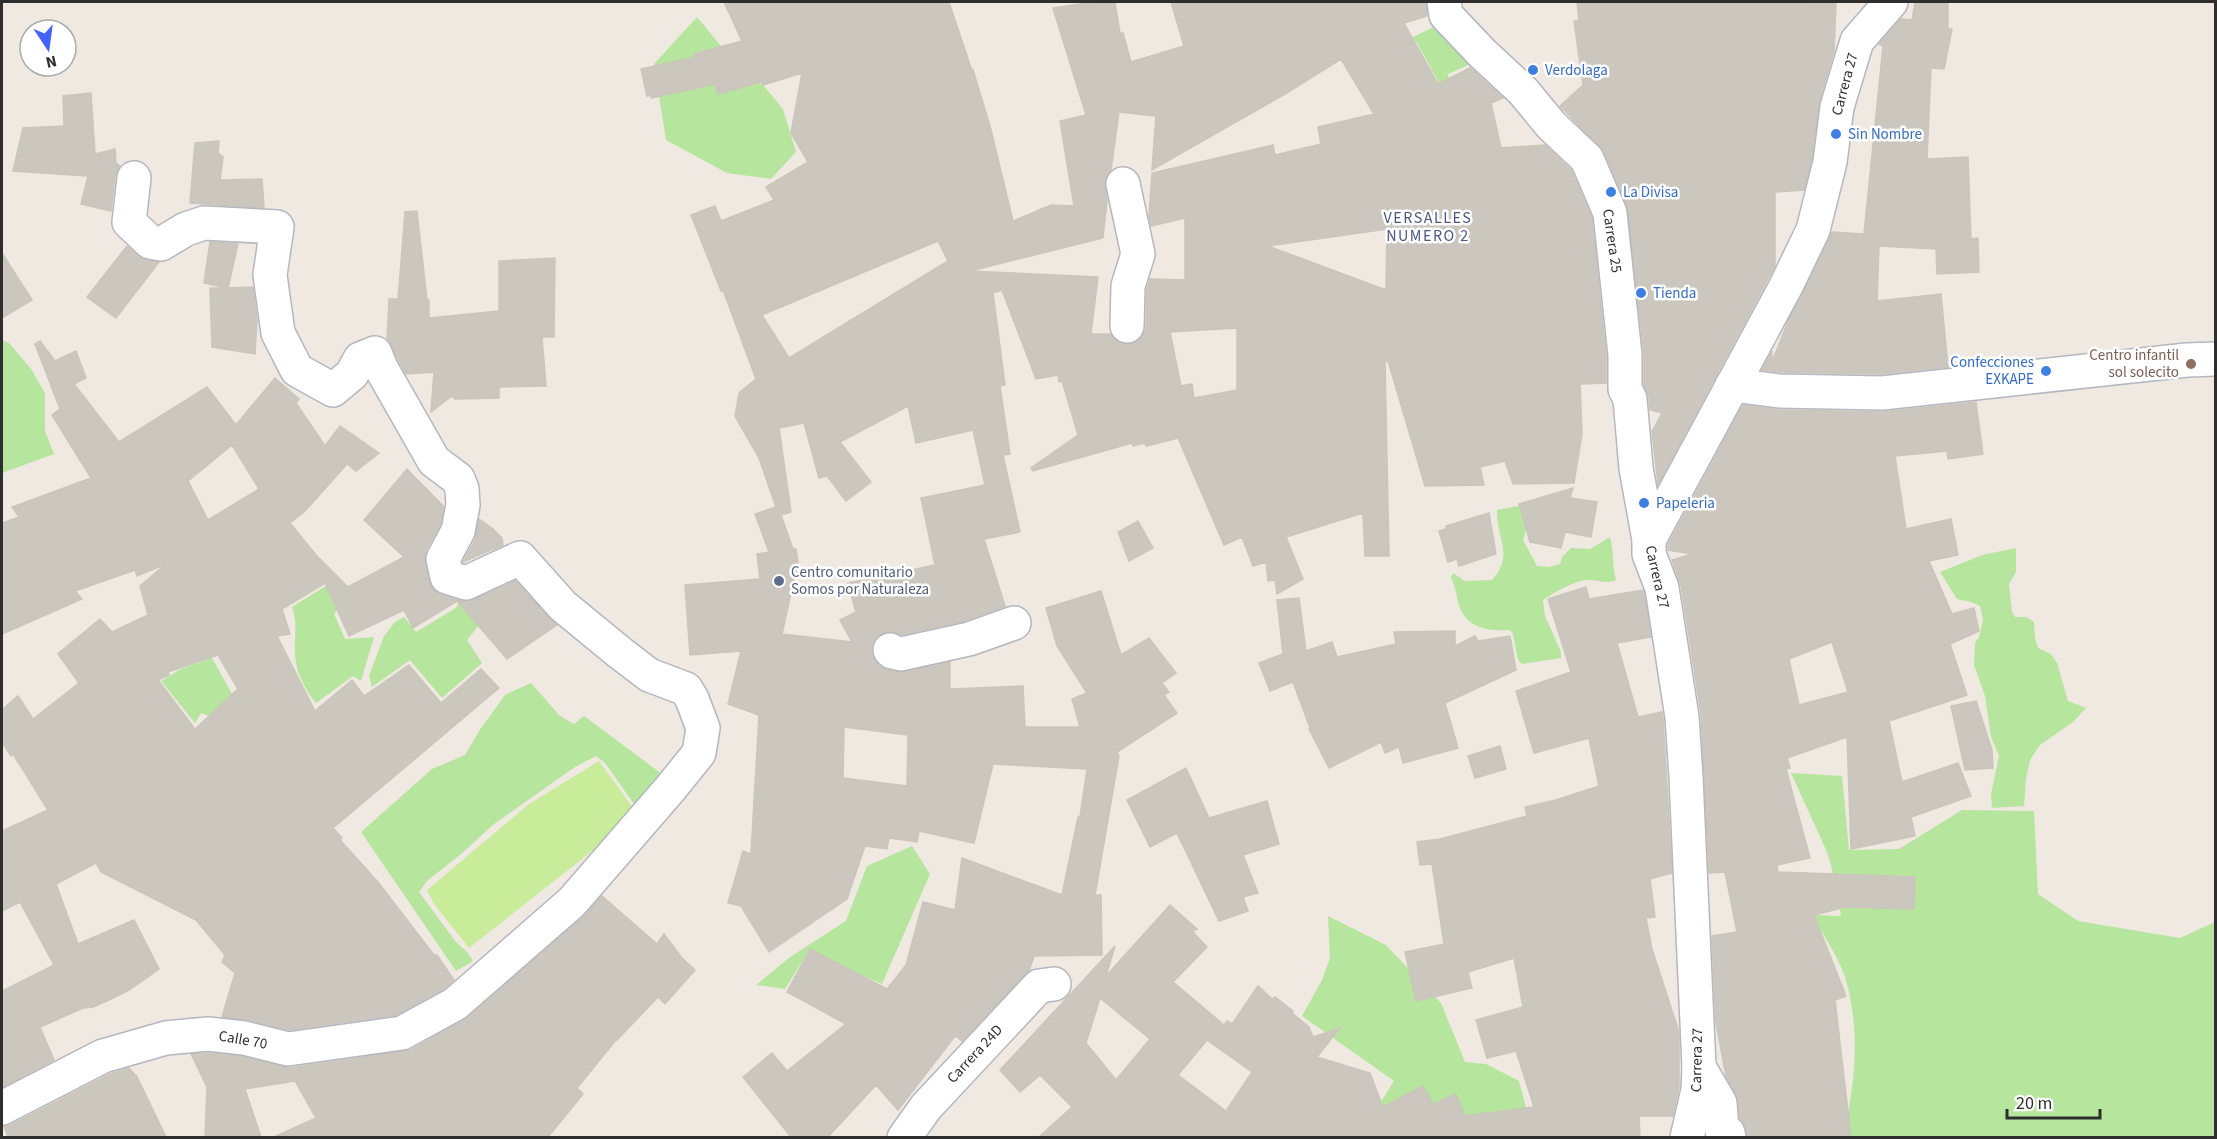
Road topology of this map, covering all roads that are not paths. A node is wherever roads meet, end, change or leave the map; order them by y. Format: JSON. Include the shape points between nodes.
{"nodes":[{"id":1,"x":1444,"y":2,"type":"edge"},
{"id":2,"x":1891,"y":2,"type":"edge"},
{"id":3,"x":134,"y":178,"type":"dead end"},
{"id":4,"x":1123,"y":184,"type":"dead end"},
{"id":5,"x":1127,"y":326,"type":"dead end"},
{"id":6,"x":2201,"y":359,"type":"edge"},
{"id":7,"x":1732,"y":385,"type":"junction"},
{"id":8,"x":1648,"y":540,"type":"junction"},
{"id":9,"x":1014,"y":623,"type":"dead end"},
{"id":10,"x":890,"y":650,"type":"dead end"},
{"id":11,"x":1054,"y":984,"type":"dead end"},
{"id":12,"x":1699,"y":1067,"type":"junction"},
{"id":13,"x":2,"y":1110,"type":"edge"},
{"id":14,"x":904,"y":1137,"type":"edge"},
{"id":15,"x":1687,"y":1137,"type":"edge"},
{"id":16,"x":1729,"y":1137,"type":"edge"}],
"edges":[{"from":1,"to":8,"type":"street","name":"Carrera 25","via":[[1446,15],[1587,159],[1610,213],[1625,389],[1630,399]]},
{"from":2,"to":7,"type":"street","name":"Carrera 27","via":[[1857,41],[1836,107],[1830,162],[1813,230]]},
{"from":3,"to":13,"type":"street","name":"Calle 70","via":[[129,222],[150,242],[161,244],[204,223],[277,227],[270,275],[278,333],[297,370],[333,390],[352,374],[360,359],[375,353],[434,461],[458,479],[463,505],[458,531],[443,559],[447,577],[466,583],[520,558],[563,606],[627,658],[649,675],[686,689],[703,728],[699,753],[572,902],[455,1004],[402,1032],[288,1049],[208,1034],[166,1038],[87,1063]]},
{"from":4,"to":5,"type":"street","via":[[1138,254],[1128,286]]},
{"from":6,"to":7,"type":"street","via":[[1882,393],[1790,392]]},
{"from":7,"to":8,"type":"street","name":"Carrera 27"},
{"from":8,"to":12,"type":"street","name":"Carrera 27","via":[[1662,588],[1682,717]]},
{"from":9,"to":10,"type":"street","via":[[969,639],[901,654]]},
{"from":11,"to":14,"type":"street","name":"Carrera 24D","via":[[1040,986],[1031,994],[926,1107]]},
{"from":12,"to":15,"type":"street","name":"Carrera 27"},
{"from":12,"to":16,"type":"street","via":[[1720,1103],[1722,1131]]}]}
